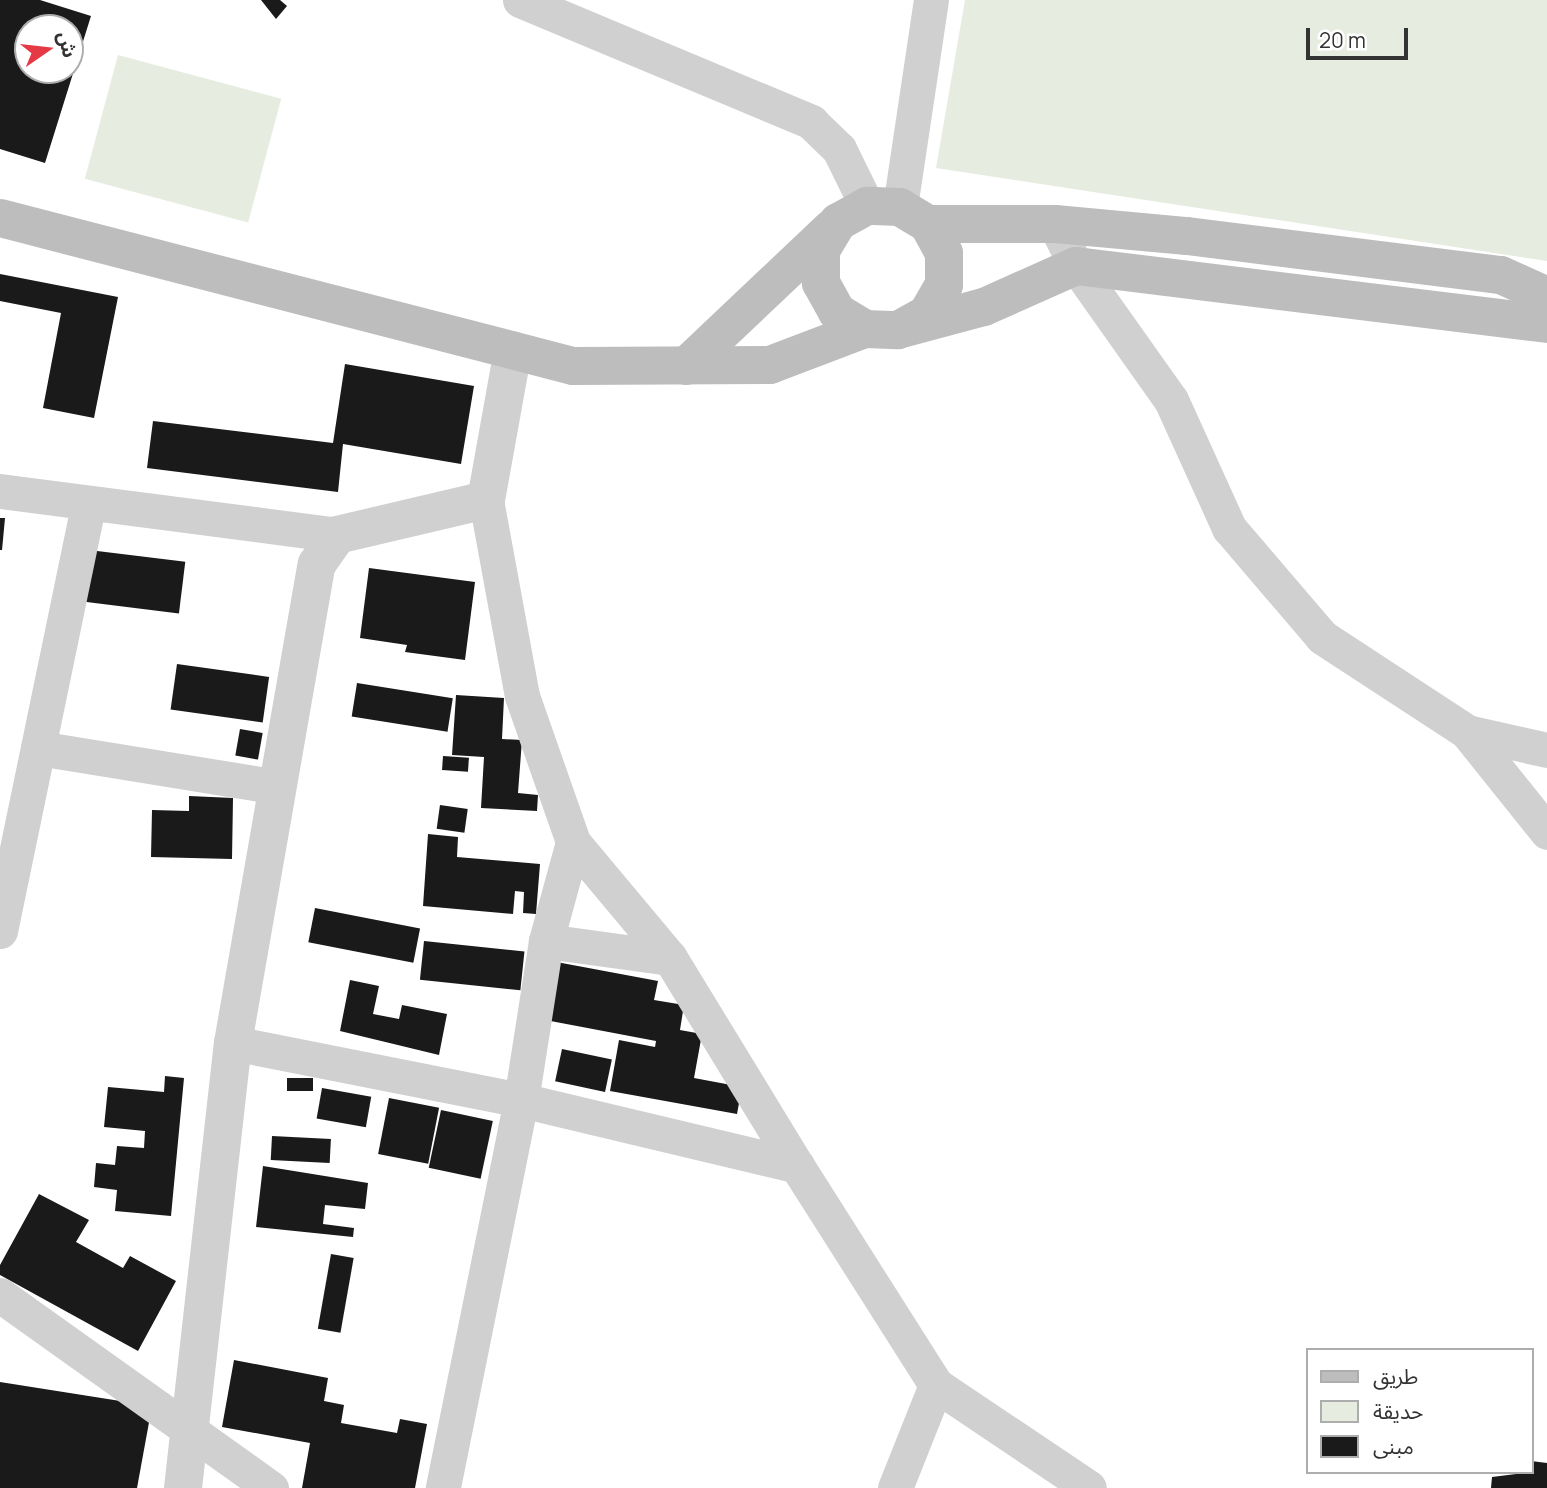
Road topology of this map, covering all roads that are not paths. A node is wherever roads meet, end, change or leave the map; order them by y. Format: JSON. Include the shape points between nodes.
{"nodes":[{"id":1,"x":520,"y":0,"type":"edge"},
{"id":2,"x":931,"y":0,"type":"edge"},
{"id":3,"x":883,"y":215,"type":"junction"},
{"id":4,"x":0,"y":218,"type":"edge"},
{"id":5,"x":1055,"y":224,"type":"junction"},
{"id":6,"x":1076,"y":266,"type":"junction"},
{"id":7,"x":1547,"y":296,"type":"edge"},
{"id":8,"x":1547,"y":324,"type":"edge"},
{"id":9,"x":881,"y":330,"type":"junction"},
{"id":10,"x":513,"y":350,"type":"junction"},
{"id":11,"x":686,"y":366,"type":"junction"},
{"id":12,"x":0,"y":491,"type":"edge"},
{"id":13,"x":486,"y":500,"type":"junction"},
{"id":14,"x":88,"y":506,"type":"junction"},
{"id":15,"x":337,"y":535,"type":"junction"},
{"id":16,"x":1467,"y":732,"type":"junction"},
{"id":17,"x":38,"y":748,"type":"junction"},
{"id":18,"x":1547,"y":750,"type":"edge"},
{"id":19,"x":278,"y":787,"type":"junction"},
{"id":20,"x":1547,"y":832,"type":"edge"},
{"id":21,"x":573,"y":842,"type":"junction"},
{"id":22,"x":0,"y":932,"type":"edge"},
{"id":23,"x":546,"y":941,"type":"junction"},
{"id":24,"x":670,"y":958,"type":"junction"},
{"id":25,"x":233,"y":1043,"type":"junction"},
{"id":26,"x":521,"y":1100,"type":"junction"},
{"id":27,"x":797,"y":1166,"type":"junction"},
{"id":28,"x":0,"y":1295,"type":"edge"},
{"id":29,"x":936,"y":1385,"type":"junction"},
{"id":30,"x":189,"y":1430,"type":"junction"},
{"id":31,"x":183,"y":1488,"type":"edge"},
{"id":32,"x":271,"y":1488,"type":"edge"},
{"id":33,"x":443,"y":1488,"type":"edge"},
{"id":34,"x":895,"y":1488,"type":"edge"},
{"id":35,"x":1089,"y":1488,"type":"edge"}],
"edges":[{"from":1,"to":3,"type":"street","via":[[811,122],[839,149]]},
{"from":2,"to":3,"type":"street"},
{"from":3,"to":5,"type":"main road"},
{"from":3,"to":9,"type":"main road","via":[[821,250],[821,283],[837,312]]},
{"from":3,"to":9,"type":"main road","via":[[944,253],[944,285],[927,314]]},
{"from":3,"to":11,"type":"main road"},
{"from":4,"to":10,"type":"main road"},
{"from":5,"to":6,"type":"street"},
{"from":5,"to":7,"type":"main road","via":[[1501,275]]},
{"from":6,"to":8,"type":"main road"},
{"from":6,"to":9,"type":"main road","via":[[984,307]]},
{"from":6,"to":16,"type":"street","via":[[1171,400],[1229,528],[1322,637]]},
{"from":9,"to":11,"type":"main road","via":[[770,365]]},
{"from":10,"to":11,"type":"main road","via":[[573,366]]},
{"from":10,"to":13,"type":"street"},
{"from":12,"to":14,"type":"street"},
{"from":13,"to":15,"type":"street"},
{"from":13,"to":21,"type":"street","via":[[522,696]]},
{"from":14,"to":15,"type":"street"},
{"from":14,"to":17,"type":"street"},
{"from":15,"to":19,"type":"street","via":[[317,564],[307,597]]},
{"from":16,"to":18,"type":"street"},
{"from":16,"to":20,"type":"street"},
{"from":17,"to":19,"type":"street"},
{"from":17,"to":22,"type":"street"},
{"from":19,"to":25,"type":"street"},
{"from":21,"to":23,"type":"street"},
{"from":21,"to":24,"type":"street"},
{"from":23,"to":24,"type":"street"},
{"from":23,"to":26,"type":"street"},
{"from":24,"to":27,"type":"street"},
{"from":25,"to":26,"type":"street"},
{"from":25,"to":30,"type":"street"},
{"from":26,"to":27,"type":"street"},
{"from":26,"to":33,"type":"street"},
{"from":27,"to":29,"type":"street"},
{"from":28,"to":30,"type":"street"},
{"from":29,"to":34,"type":"street"},
{"from":29,"to":35,"type":"street"},
{"from":30,"to":31,"type":"street"},
{"from":30,"to":32,"type":"street"}]}
